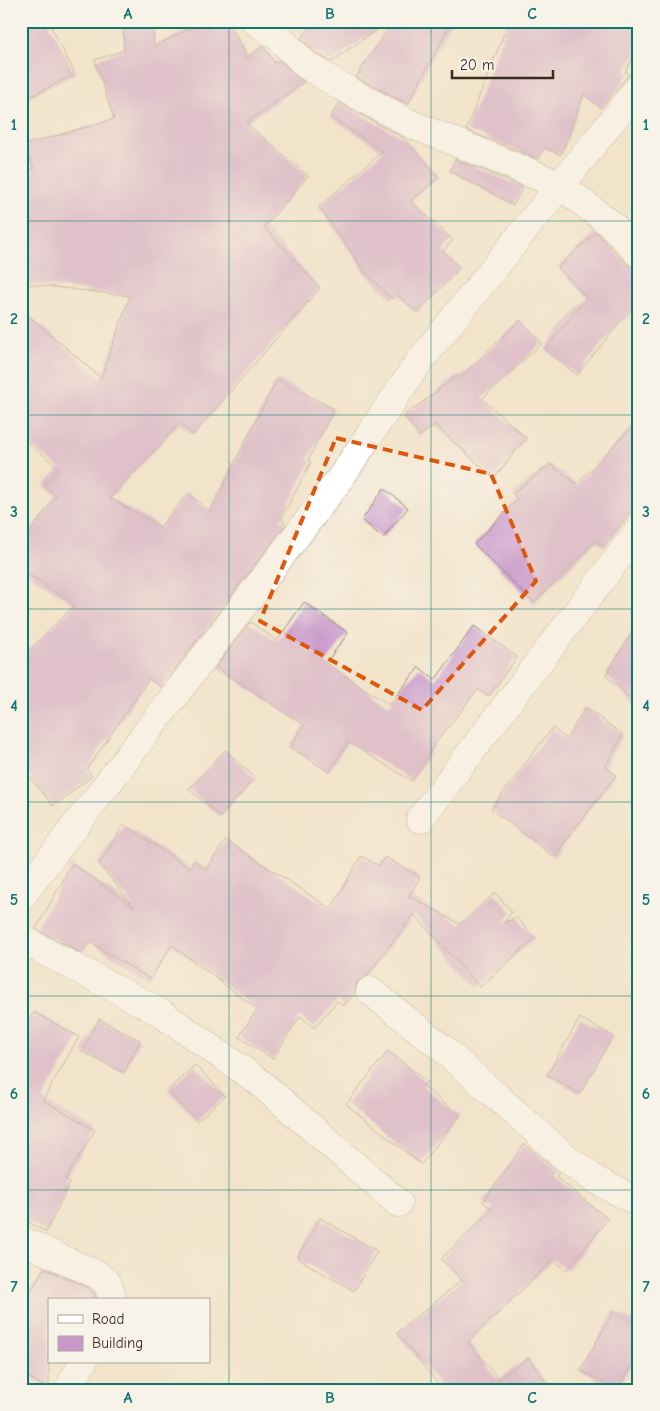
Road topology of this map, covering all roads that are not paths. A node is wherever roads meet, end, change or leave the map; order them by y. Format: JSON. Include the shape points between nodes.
{"nodes":[{"id":1,"x":256,"y":21,"type":"edge"},
{"id":2,"x":639,"y":87,"type":"edge"},
{"id":3,"x":560,"y":185,"type":"junction"},
{"id":4,"x":639,"y":254,"type":"edge"},
{"id":5,"x":639,"y":530,"type":"edge"},
{"id":6,"x":420,"y":819,"type":"dead end"},
{"id":7,"x":21,"y":897,"type":"edge"},
{"id":8,"x":21,"y":939,"type":"edge"},
{"id":9,"x":370,"y":991,"type":"dead end"},
{"id":10,"x":398,"y":1202,"type":"dead end"},
{"id":11,"x":639,"y":1204,"type":"edge"},
{"id":12,"x":21,"y":1240,"type":"edge"},
{"id":13,"x":112,"y":1298,"type":"edge"},
{"id":14,"x":82,"y":1364,"type":"edge"},
{"id":15,"x":68,"y":1390,"type":"edge"}],
"edges":[{"from":1,"to":3,"type":"street","via":[[278,37],[306,65],[411,124]]},
{"from":2,"to":3,"type":"street"},
{"from":3,"to":4,"type":"street","via":[[612,225]]},
{"from":3,"to":7,"type":"street","via":[[418,363],[339,480]]},
{"from":5,"to":6,"type":"street"},
{"from":8,"to":10,"type":"street","via":[[158,1011],[250,1075]]},
{"from":9,"to":11,"type":"street","via":[[441,1047],[565,1157]]},
{"from":12,"to":13,"type":"street","via":[[98,1275],[108,1284]]},
{"from":14,"to":15,"type":"street"}]}
